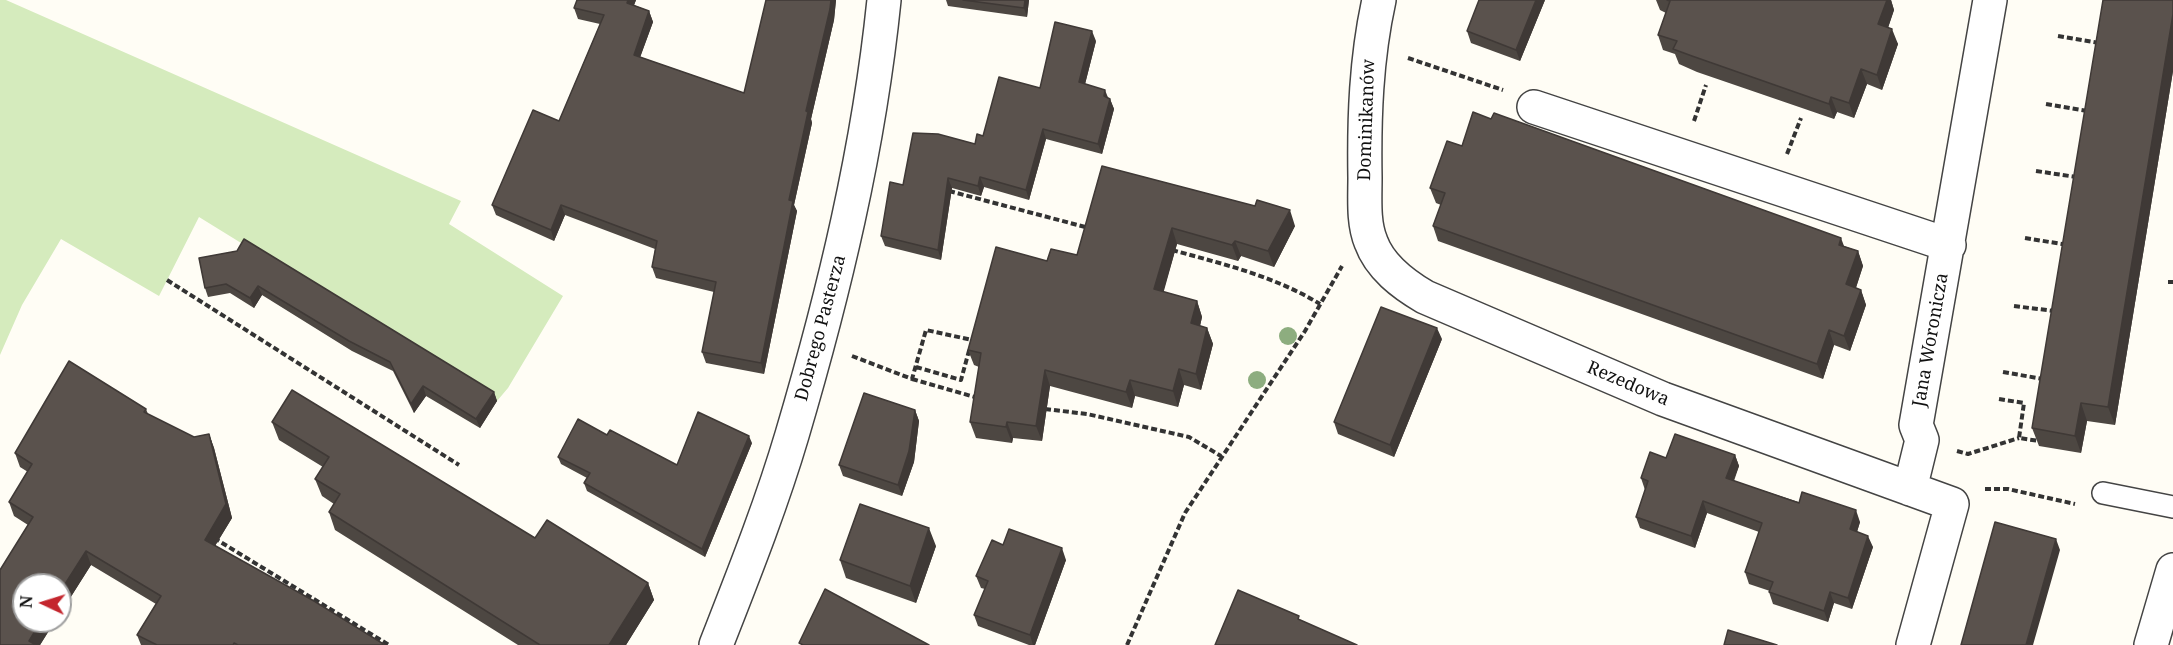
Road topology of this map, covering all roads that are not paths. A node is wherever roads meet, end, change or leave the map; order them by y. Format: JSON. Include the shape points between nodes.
{"nodes":[{"id":1,"x":884,"y":0,"type":"edge"},
{"id":2,"x":1379,"y":0,"type":"edge"},
{"id":3,"x":1990,"y":0,"type":"edge"},
{"id":4,"x":1534,"y":107,"type":"road end"},
{"id":5,"x":1370,"y":242,"type":"joint"},
{"id":6,"x":1949,"y":245,"type":"junction"},
{"id":7,"x":1910,"y":489,"type":"junction"},
{"id":8,"x":2103,"y":493,"type":"dead end"},
{"id":9,"x":2173,"y":507,"type":"edge"},
{"id":10,"x":2173,"y":570,"type":"edge"},
{"id":11,"x":716,"y":645,"type":"edge"},
{"id":12,"x":1913,"y":645,"type":"edge"},
{"id":13,"x":2151,"y":645,"type":"edge"}],
"edges":[{"from":1,"to":11,"type":"street","name":"Dobrego Pasterza","via":[[865,142],[840,259],[791,438]]},
{"from":2,"to":5,"type":"street","name":"Dominikanów","via":[[1370,46],[1364,155]]},
{"from":3,"to":6,"type":"street","name":"Jana Woronicza"},
{"from":4,"to":6,"type":"street"},
{"from":5,"to":7,"type":"street","name":"Rezedowa","via":[[1405,286],[1425,297],[1664,399]]},
{"from":6,"to":7,"type":"street","name":"Jana Woronicza","via":[[1916,425],[1922,440]]},
{"from":7,"to":12,"type":"street","via":[[1952,504]]},
{"from":8,"to":9,"type":"lane"},
{"from":10,"to":13,"type":"street"}]}
